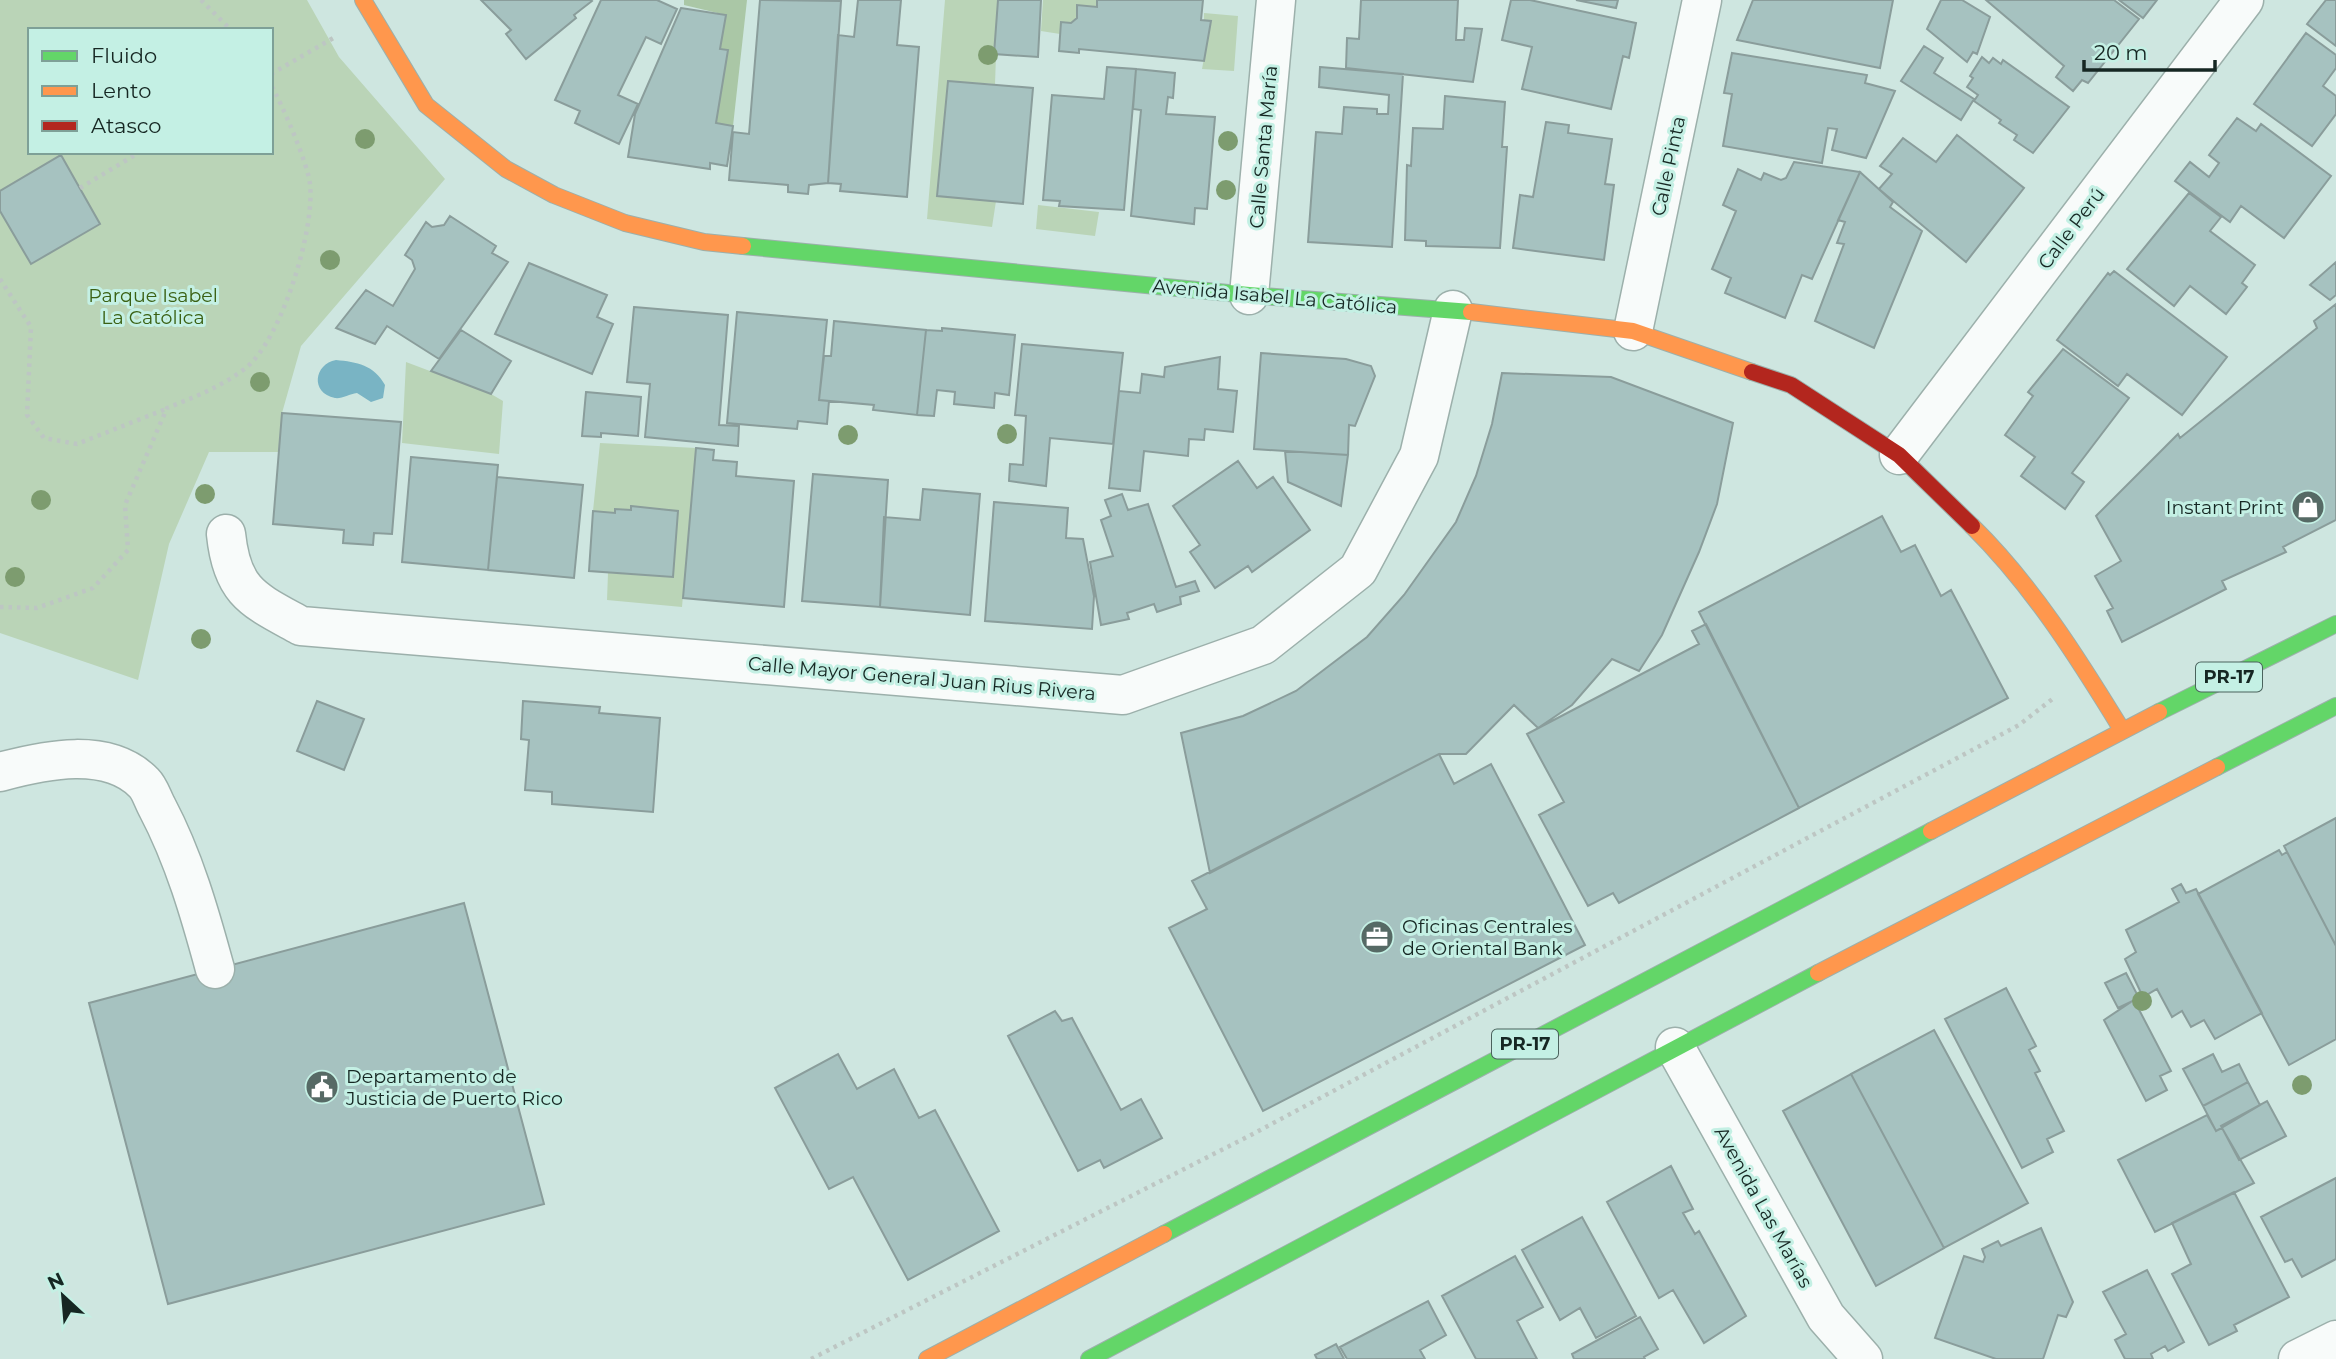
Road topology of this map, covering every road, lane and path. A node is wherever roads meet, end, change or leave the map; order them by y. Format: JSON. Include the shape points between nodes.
{"nodes":[{"id":1,"x":201,"y":0,"type":"edge"},
{"id":2,"x":363,"y":0,"type":"edge"},
{"id":3,"x":1276,"y":0,"type":"edge"},
{"id":4,"x":1703,"y":0,"type":"edge"},
{"id":5,"x":2244,"y":0,"type":"edge"},
{"id":6,"x":373,"y":16,"type":"junction"},
{"id":7,"x":229,"y":28,"type":"edge"},
{"id":8,"x":273,"y":73,"type":"edge"},
{"id":9,"x":273,"y":90,"type":"edge"},
{"id":10,"x":138,"y":154,"type":"edge"},
{"id":11,"x":80,"y":188,"type":"dead end"},
{"id":12,"x":0,"y":279,"type":"edge"},
{"id":13,"x":1249,"y":295,"type":"junction"},
{"id":14,"x":1453,"y":310,"type":"junction"},
{"id":15,"x":1633,"y":331,"type":"junction"},
{"id":16,"x":167,"y":408,"type":"junction"},
{"id":17,"x":1899,"y":455,"type":"junction"},
{"id":18,"x":226,"y":534,"type":"dead end"},
{"id":19,"x":0,"y":607,"type":"edge"},
{"id":20,"x":2336,"y":624,"type":"edge"},
{"id":21,"x":2087,"y":673,"type":"junction"},
{"id":22,"x":2336,"y":706,"type":"edge"},
{"id":23,"x":2122,"y":730,"type":"junction"},
{"id":24,"x":0,"y":772,"type":"edge"},
{"id":25,"x":215,"y":970,"type":"dead end"},
{"id":26,"x":1675,"y":1047,"type":"junction"},
{"id":27,"x":2336,"y":1340,"type":"edge"},
{"id":28,"x":811,"y":1359,"type":"edge"},
{"id":29,"x":927,"y":1359,"type":"edge"},
{"id":30,"x":1089,"y":1359,"type":"edge"},
{"id":31,"x":1863,"y":1359,"type":"edge"},
{"id":32,"x":2298,"y":1359,"type":"edge"}],
"edges":[{"from":1,"to":7,"type":"path"},
{"from":2,"to":6,"type":"main road","name":"Avenida Isabel La Católica"},
{"from":3,"to":13,"type":"street","name":"Calle Santa María"},
{"from":4,"to":15,"type":"street","name":"Calle Pinta"},
{"from":5,"to":17,"type":"street","name":"Calle Perú"},
{"from":6,"to":8,"type":"path"},
{"from":6,"to":13,"type":"main road","name":"Avenida Isabel La Católica","via":[[426,105],[506,169],[554,195],[625,223],[704,242]]},
{"from":9,"to":16,"type":"path","via":[[310,182],[310,218],[284,311],[249,365],[214,390]]},
{"from":10,"to":11,"type":"path"},
{"from":12,"to":16,"type":"path","via":[[31,327],[27,415],[44,438],[77,444]]},
{"from":13,"to":14,"type":"main road","name":"Avenida Isabel La Católica"},
{"from":14,"to":15,"type":"main road","name":"Avenida Isabel La Católica"},
{"from":14,"to":18,"type":"street","name":"Calle Mayor General Juan Rius Rivera","via":[[1419,456],[1358,570],[1263,645],[1123,695],[301,626],[259,603],[242,586],[229,564]]},
{"from":15,"to":17,"type":"main road","name":"Avenida Isabel La Católica","via":[[1791,385]]},
{"from":16,"to":19,"type":"path","via":[[125,505],[128,550],[93,588],[37,608]]},
{"from":17,"to":21,"type":"main road","name":"Avenida Isabel La Católica","via":[[2009,562]]},
{"from":20,"to":23,"type":"main road","number":"PR-17"},
{"from":21,"to":23,"type":"main road","name":"Avenida Isabel La Católica"},
{"from":21,"to":28,"type":"path","via":[[2019,725],[1639,930]]},
{"from":22,"to":26,"type":"main road"},
{"from":23,"to":29,"type":"main road","number":"PR-17"},
{"from":24,"to":25,"type":"street","via":[[83,758],[114,765],[144,783],[174,839]]},
{"from":26,"to":30,"type":"main road"},
{"from":26,"to":31,"type":"street","name":"Avenida Las Marías","via":[[1826,1317]]},
{"from":27,"to":32,"type":"street"}]}
